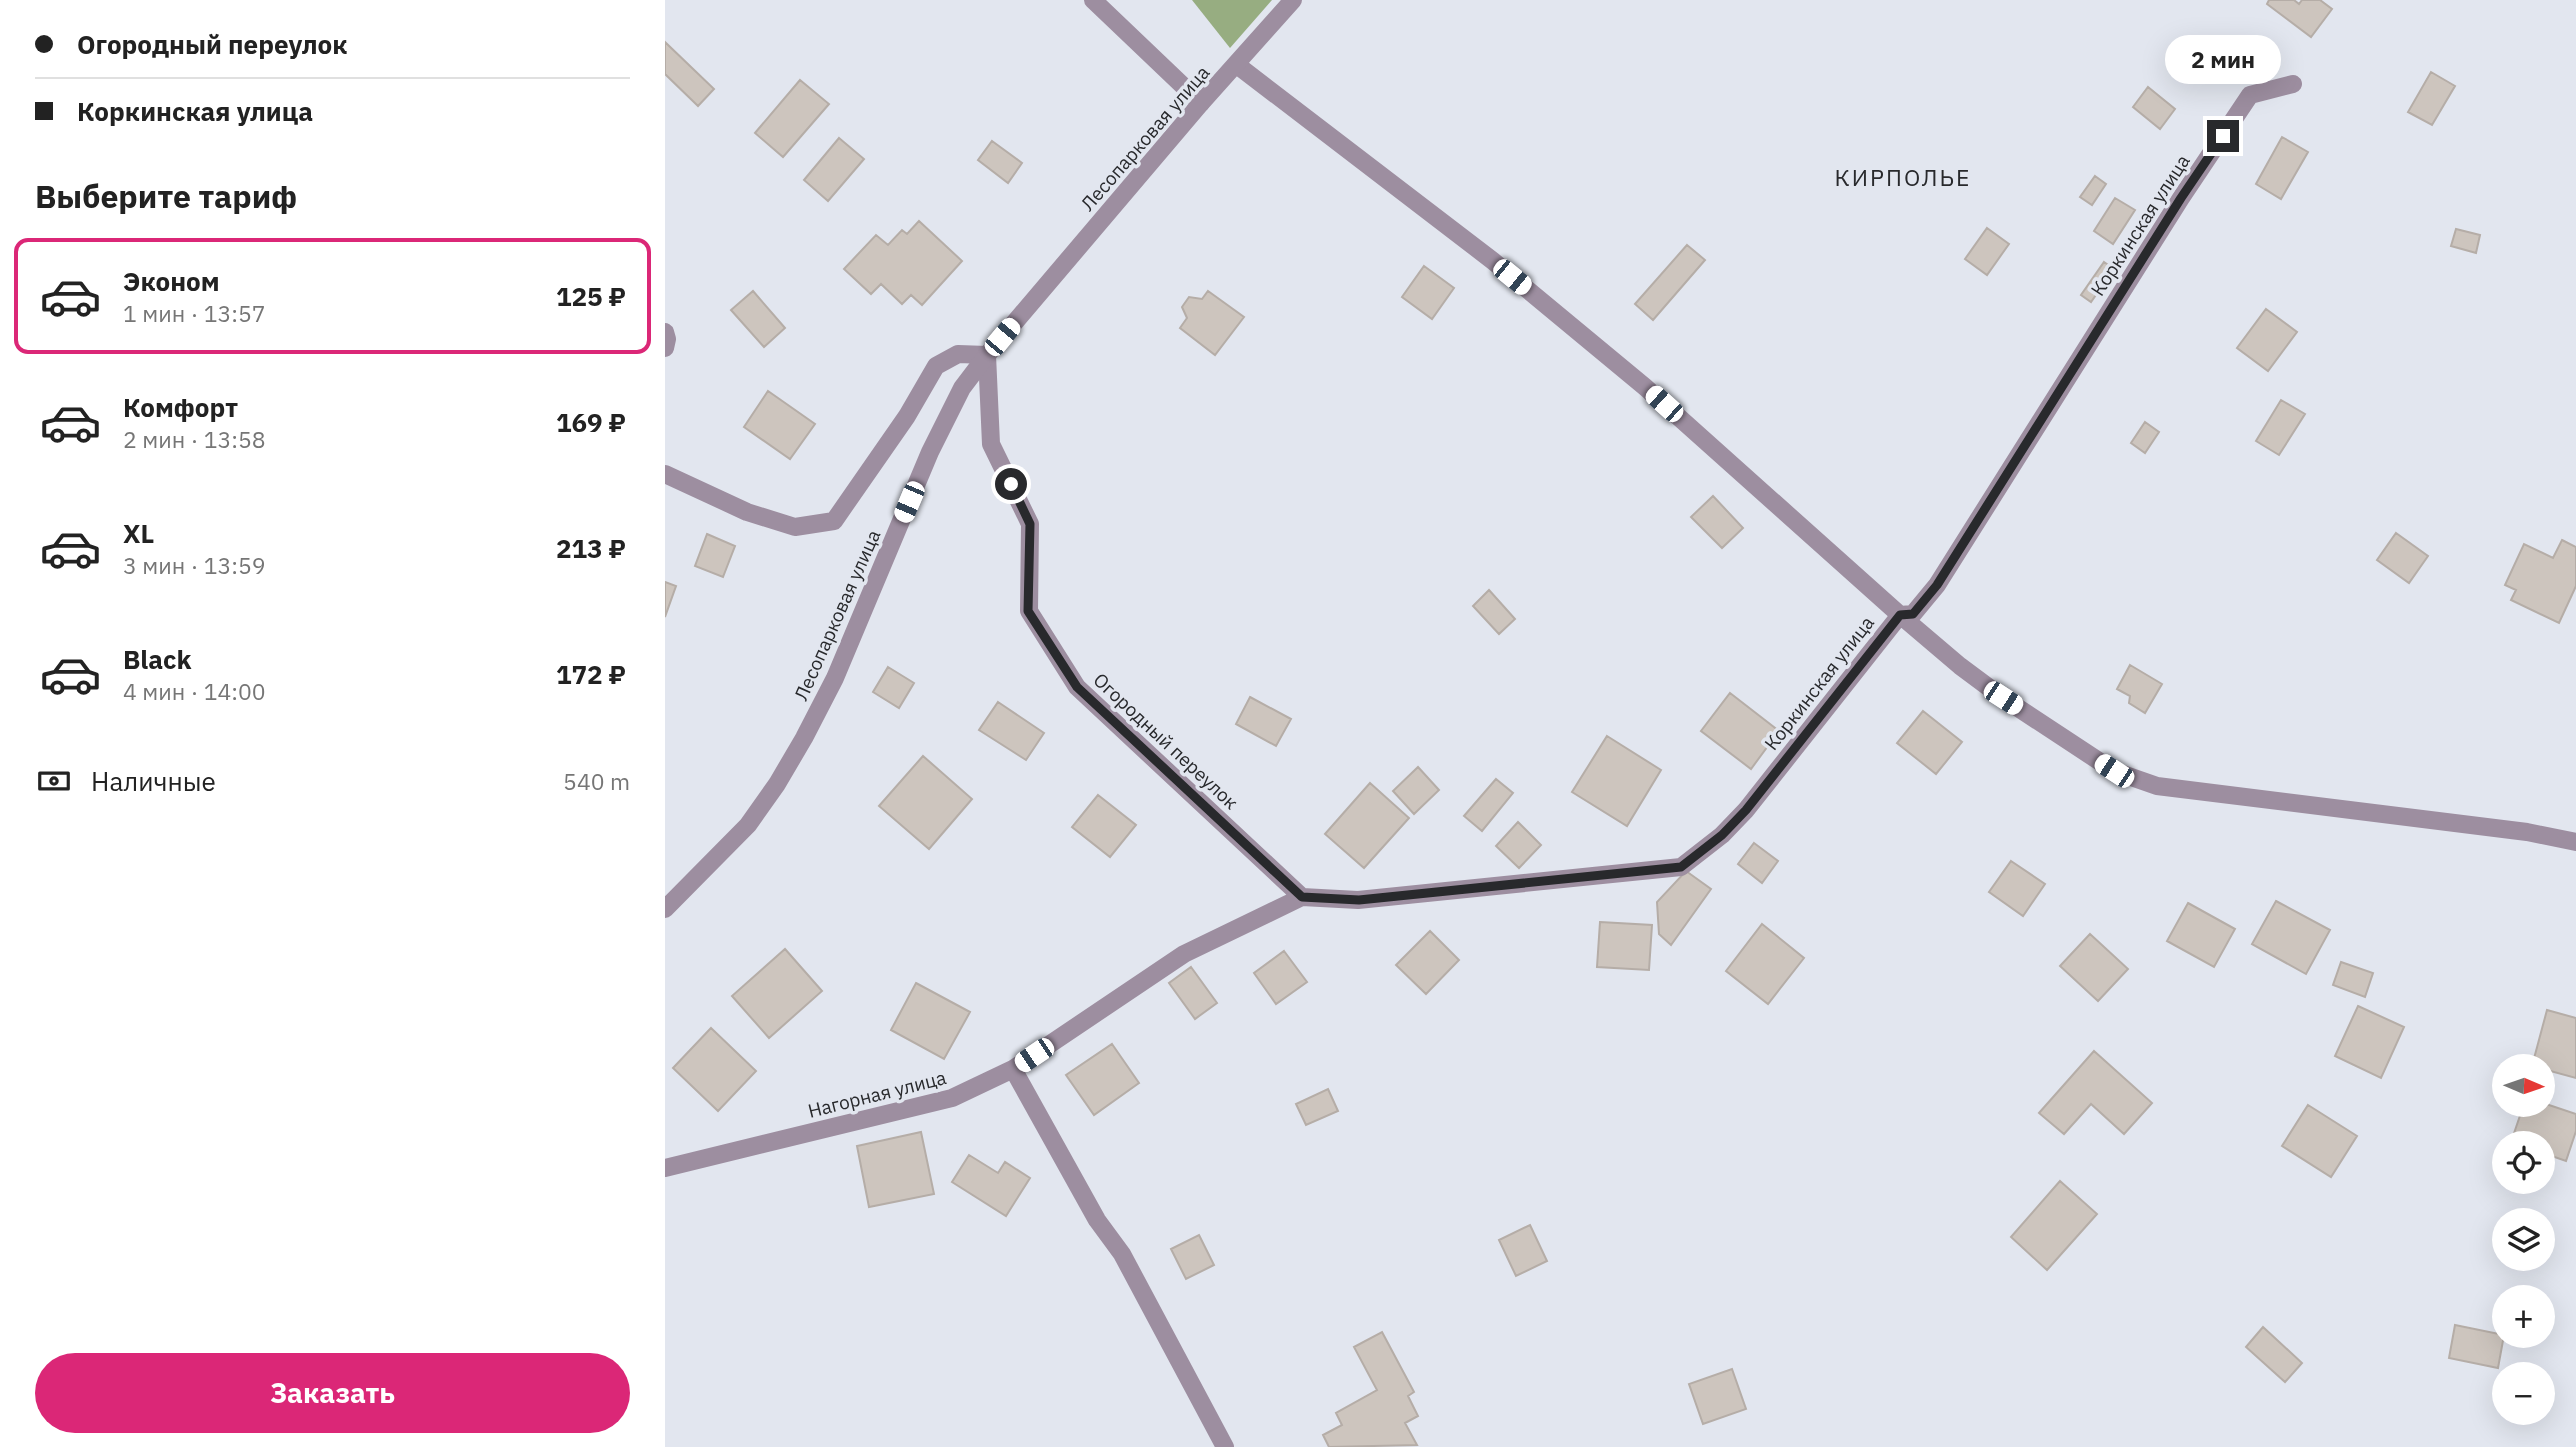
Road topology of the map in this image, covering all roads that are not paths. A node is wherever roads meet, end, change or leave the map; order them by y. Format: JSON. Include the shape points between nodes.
{"nodes":[{"id":1,"x":1093,"y":0,"type":"edge"},
{"id":2,"x":1293,"y":0,"type":"edge"},
{"id":3,"x":1237,"y":65,"type":"junction"},
{"id":4,"x":2293,"y":84,"type":"dead end"},
{"id":5,"x":1201,"y":103,"type":"junction"},
{"id":6,"x":665,"y":332,"type":"edge"},
{"id":7,"x":665,"y":348,"type":"edge"},
{"id":8,"x":987,"y":355,"type":"junction"},
{"id":9,"x":665,"y":474,"type":"edge"},
{"id":10,"x":1900,"y":615,"type":"junction"},
{"id":11,"x":2576,"y":842,"type":"edge"},
{"id":12,"x":1302,"y":897,"type":"junction"},
{"id":13,"x":665,"y":909,"type":"edge"},
{"id":14,"x":1013,"y":1069,"type":"junction"},
{"id":15,"x":665,"y":1168,"type":"edge"},
{"id":16,"x":1225,"y":1447,"type":"edge"}],
"edges":[{"from":1,"to":5,"type":"street"},
{"from":2,"to":3,"type":"street","name":"Лесопарковая улица"},
{"from":3,"to":5,"type":"street","name":"Лесопарковая улица"},
{"from":3,"to":10,"type":"street","via":[[1493,261],[1625,370]]},
{"from":4,"to":10,"type":"street","name":"Коркинская улица","via":[[2250,94],[1937,585],[1913,614]]},
{"from":5,"to":8,"type":"street","name":"Лесопарковая улица"},
{"from":6,"to":7,"type":"street"},
{"from":8,"to":9,"type":"street","via":[[958,354],[936,366],[834,521],[795,527],[747,512]]},
{"from":8,"to":12,"type":"street","name":"Огородный переулок","via":[[991,444],[1030,524],[1028,611],[1077,687]]},
{"from":8,"to":13,"type":"street","name":"Лесопарковая улица","via":[[963,388],[930,452],[835,678],[804,738],[748,825]]},
{"from":10,"to":11,"type":"street","via":[[2014,705],[2114,771],[2157,786],[2500,828]]},
{"from":10,"to":12,"type":"street","name":"Коркинская улица","via":[[1746,810],[1681,867],[1359,900]]},
{"from":12,"to":14,"type":"street","name":"Нагорная улица","via":[[1184,954]]},
{"from":14,"to":15,"type":"street","name":"Нагорная улица","via":[[952,1098]]},
{"from":14,"to":16,"type":"street","via":[[1097,1220],[1122,1254]]}]}
